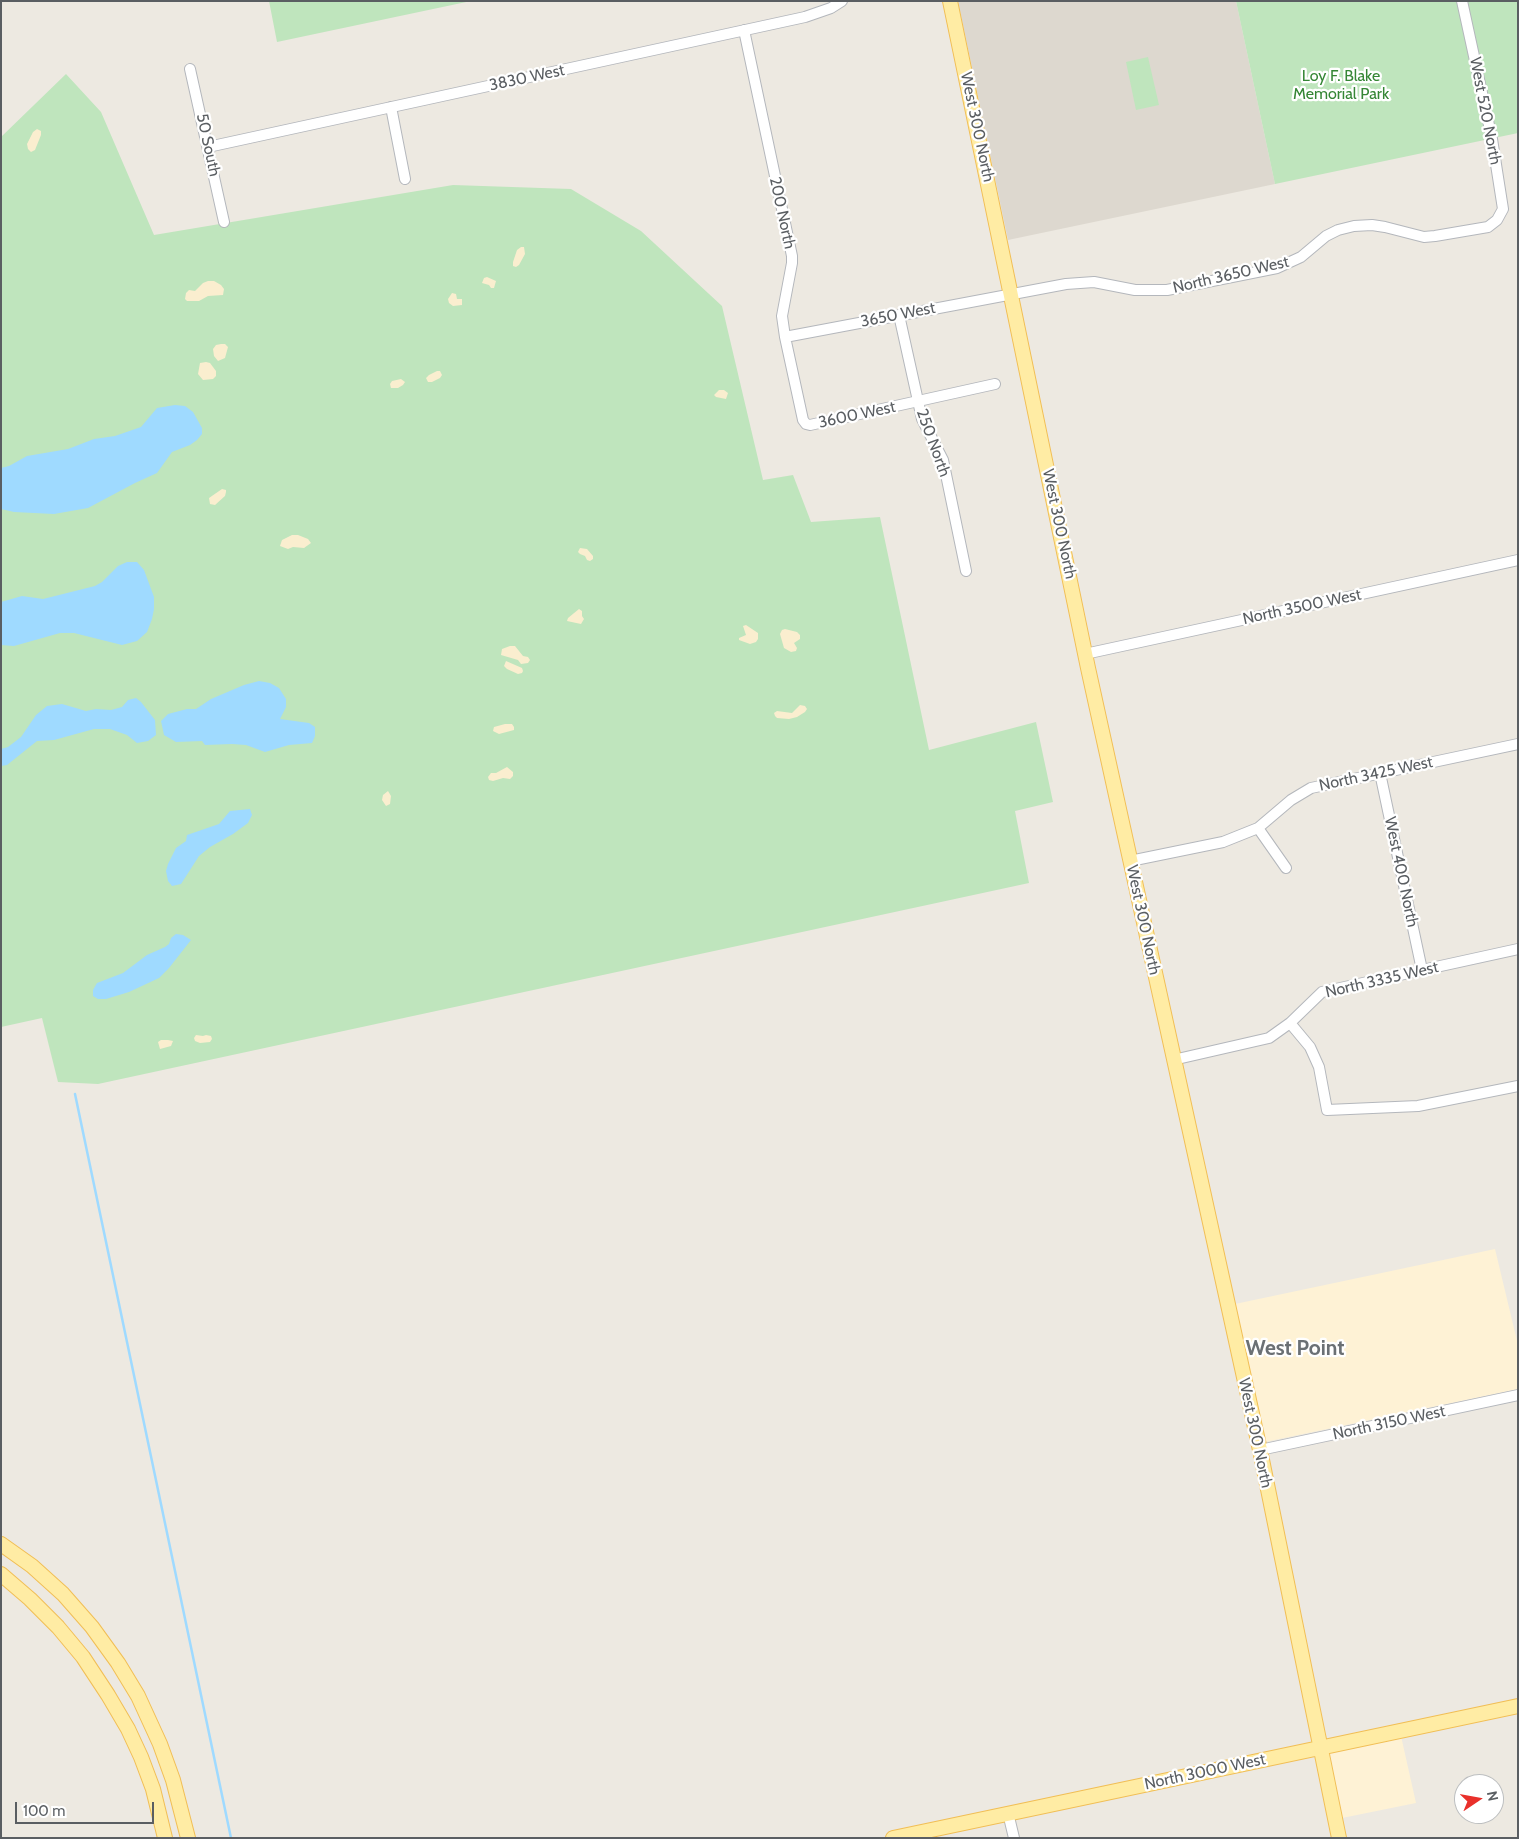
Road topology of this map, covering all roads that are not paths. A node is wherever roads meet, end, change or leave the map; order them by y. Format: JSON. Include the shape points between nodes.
{"nodes":[{"id":1,"x":842,"y":1,"type":"edge"},
{"id":2,"x":950,"y":1,"type":"edge"},
{"id":3,"x":1462,"y":1,"type":"edge"},
{"id":4,"x":744,"y":30,"type":"junction"},
{"id":5,"x":190,"y":69,"type":"dead end"},
{"id":6,"x":391,"y":107,"type":"junction"},
{"id":7,"x":208,"y":147,"type":"junction"},
{"id":8,"x":405,"y":179,"type":"dead end"},
{"id":9,"x":1497,"y":220,"type":"joint"},
{"id":10,"x":224,"y":222,"type":"dead end"},
{"id":11,"x":1011,"y":294,"type":"junction"},
{"id":12,"x":899,"y":315,"type":"junction"},
{"id":13,"x":785,"y":337,"type":"junction"},
{"id":14,"x":995,"y":384,"type":"dead end"},
{"id":15,"x":918,"y":402,"type":"junction"},
{"id":16,"x":806,"y":424,"type":"joint"},
{"id":17,"x":1518,"y":560,"type":"edge"},
{"id":18,"x":966,"y":571,"type":"dead end"},
{"id":19,"x":1085,"y":654,"type":"junction"},
{"id":20,"x":1518,"y":744,"type":"edge"},
{"id":21,"x":1380,"y":773,"type":"junction"},
{"id":22,"x":1258,"y":828,"type":"junction"},
{"id":23,"x":1130,"y":861,"type":"junction"},
{"id":24,"x":1286,"y":868,"type":"dead end"},
{"id":25,"x":1518,"y":949,"type":"edge"},
{"id":26,"x":1422,"y":970,"type":"junction"},
{"id":27,"x":1290,"y":1023,"type":"junction"},
{"id":28,"x":1173,"y":1060,"type":"junction"},
{"id":29,"x":1518,"y":1086,"type":"edge"},
{"id":30,"x":1518,"y":1395,"type":"edge"},
{"id":31,"x":1260,"y":1450,"type":"junction"},
{"id":32,"x":1,"y":1544,"type":"edge"},
{"id":33,"x":1,"y":1574,"type":"edge"},
{"id":34,"x":1518,"y":1706,"type":"edge"},
{"id":35,"x":1320,"y":1748,"type":"junction"},
{"id":36,"x":1008,"y":1813,"type":"junction"},
{"id":37,"x":165,"y":1838,"type":"edge"},
{"id":38,"x":188,"y":1838,"type":"edge"},
{"id":39,"x":893,"y":1838,"type":"edge"},
{"id":40,"x":1014,"y":1838,"type":"edge"},
{"id":41,"x":1339,"y":1838,"type":"edge"}],
"edges":[{"from":1,"to":4,"type":"street","name":"3830 West","via":[[805,17]]},
{"from":2,"to":11,"type":"main road","name":"West 300 North"},
{"from":3,"to":9,"type":"street","name":"West 520 North","via":[[1503,208]]},
{"from":4,"to":6,"type":"street","name":"3830 West"},
{"from":4,"to":13,"type":"street","name":"200 North","via":[[792,256],[782,316]]},
{"from":5,"to":7,"type":"street","name":"50 South"},
{"from":6,"to":7,"type":"street","name":"3830 West"},
{"from":6,"to":8,"type":"street"},
{"from":7,"to":10,"type":"street","name":"50 South"},
{"from":9,"to":11,"type":"street","name":"North 3650 West","via":[[1488,227],[1436,236],[1412,235],[1372,225],[1354,226],[1326,236],[1301,257],[1277,268],[1167,290],[1135,290],[1080,282]]},
{"from":11,"to":12,"type":"street","name":"3650 West"},
{"from":11,"to":19,"type":"main road","name":"West 300 North"},
{"from":12,"to":13,"type":"street","name":"3650 West"},
{"from":12,"to":15,"type":"street","name":"250 North"},
{"from":13,"to":16,"type":"street","name":"200 North","via":[[801,414]]},
{"from":14,"to":15,"type":"street","name":"3600 West"},
{"from":15,"to":16,"type":"street","name":"3600 West"},
{"from":15,"to":18,"type":"street","name":"250 North","via":[[922,419],[943,460]]},
{"from":17,"to":19,"type":"street","name":"North 3500 West"},
{"from":19,"to":23,"type":"main road","name":"West 300 North"},
{"from":20,"to":21,"type":"street","name":"North 3425 West"},
{"from":21,"to":22,"type":"street","name":"North 3425 West","via":[[1311,788]]},
{"from":21,"to":26,"type":"street","name":"West 400 North"},
{"from":22,"to":23,"type":"street","name":"North 3425 West","via":[[1223,842]]},
{"from":22,"to":24,"type":"street"},
{"from":23,"to":28,"type":"main road","name":"West 300 North"},
{"from":25,"to":26,"type":"street","name":"North 3335 West"},
{"from":26,"to":27,"type":"street","name":"North 3335 West","via":[[1322,992]]},
{"from":27,"to":28,"type":"street","name":"North 3335 West","via":[[1269,1038]]},
{"from":27,"to":29,"type":"street","via":[[1310,1047],[1319,1067],[1327,1110],[1418,1106]]},
{"from":28,"to":31,"type":"main road","name":"West 300 North"},
{"from":30,"to":31,"type":"street","name":"North 3150 West"},
{"from":31,"to":35,"type":"main road","name":"West 300 North"},
{"from":32,"to":38,"type":"main road","via":[[64,1594],[118,1662],[160,1744],[176,1788]]},
{"from":33,"to":37,"type":"main road","via":[[58,1627],[108,1695],[141,1757]]},
{"from":34,"to":35,"type":"main road","name":"North 3000 West"},
{"from":35,"to":36,"type":"main road","name":"North 3000 West"},
{"from":35,"to":41,"type":"main road","name":"West 300 North"},
{"from":36,"to":39,"type":"main road","name":"North 3000 West"},
{"from":36,"to":40,"type":"street"}]}
